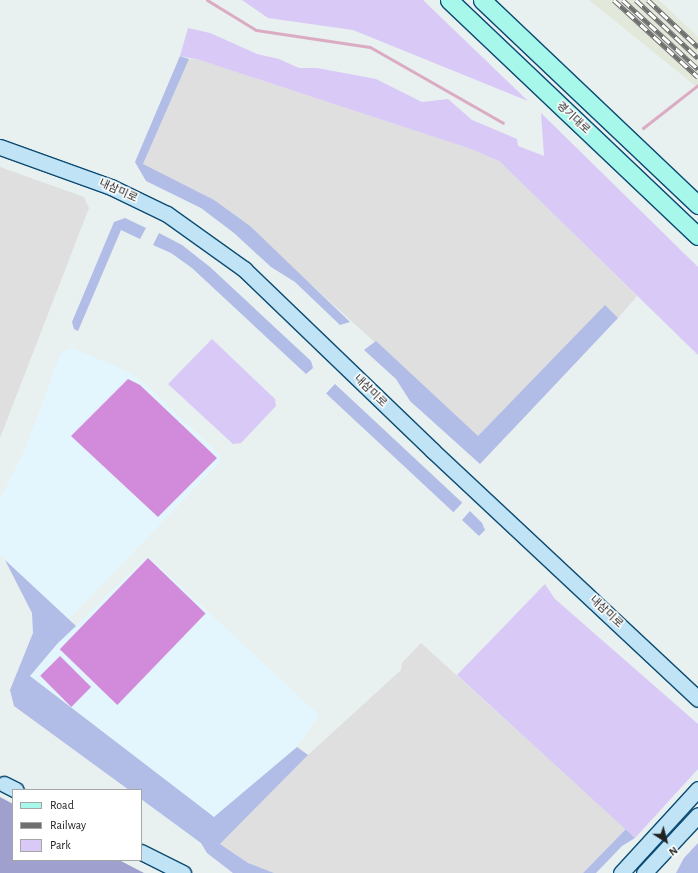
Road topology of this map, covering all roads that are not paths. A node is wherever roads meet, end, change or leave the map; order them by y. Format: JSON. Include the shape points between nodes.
{"nodes":[{"id":1,"x":448,"y":0,"type":"edge"},
{"id":2,"x":482,"y":0,"type":"edge"},
{"id":3,"x":0,"y":147,"type":"edge"},
{"id":4,"x":698,"y":205,"type":"edge"},
{"id":5,"x":698,"y":236,"type":"edge"},
{"id":6,"x":698,"y":699,"type":"edge"},
{"id":7,"x":698,"y":789,"type":"edge"},
{"id":8,"x":698,"y":815,"type":"edge"},
{"id":9,"x":142,"y":852,"type":"edge"},
{"id":10,"x":183,"y":873,"type":"edge"},
{"id":11,"x":621,"y":873,"type":"edge"},
{"id":12,"x":644,"y":873,"type":"edge"}],
"edges":[{"from":1,"to":5,"type":"main road","name":"경기대로"},
{"from":2,"to":4,"type":"main road","name":"경기대로"},
{"from":3,"to":6,"type":"street","name":"내삼미로","via":[[111,187],[167,214],[244,269],[432,450]]},
{"from":7,"to":11,"type":"street"},
{"from":8,"to":12,"type":"street"},
{"from":9,"to":10,"type":"street"}]}
